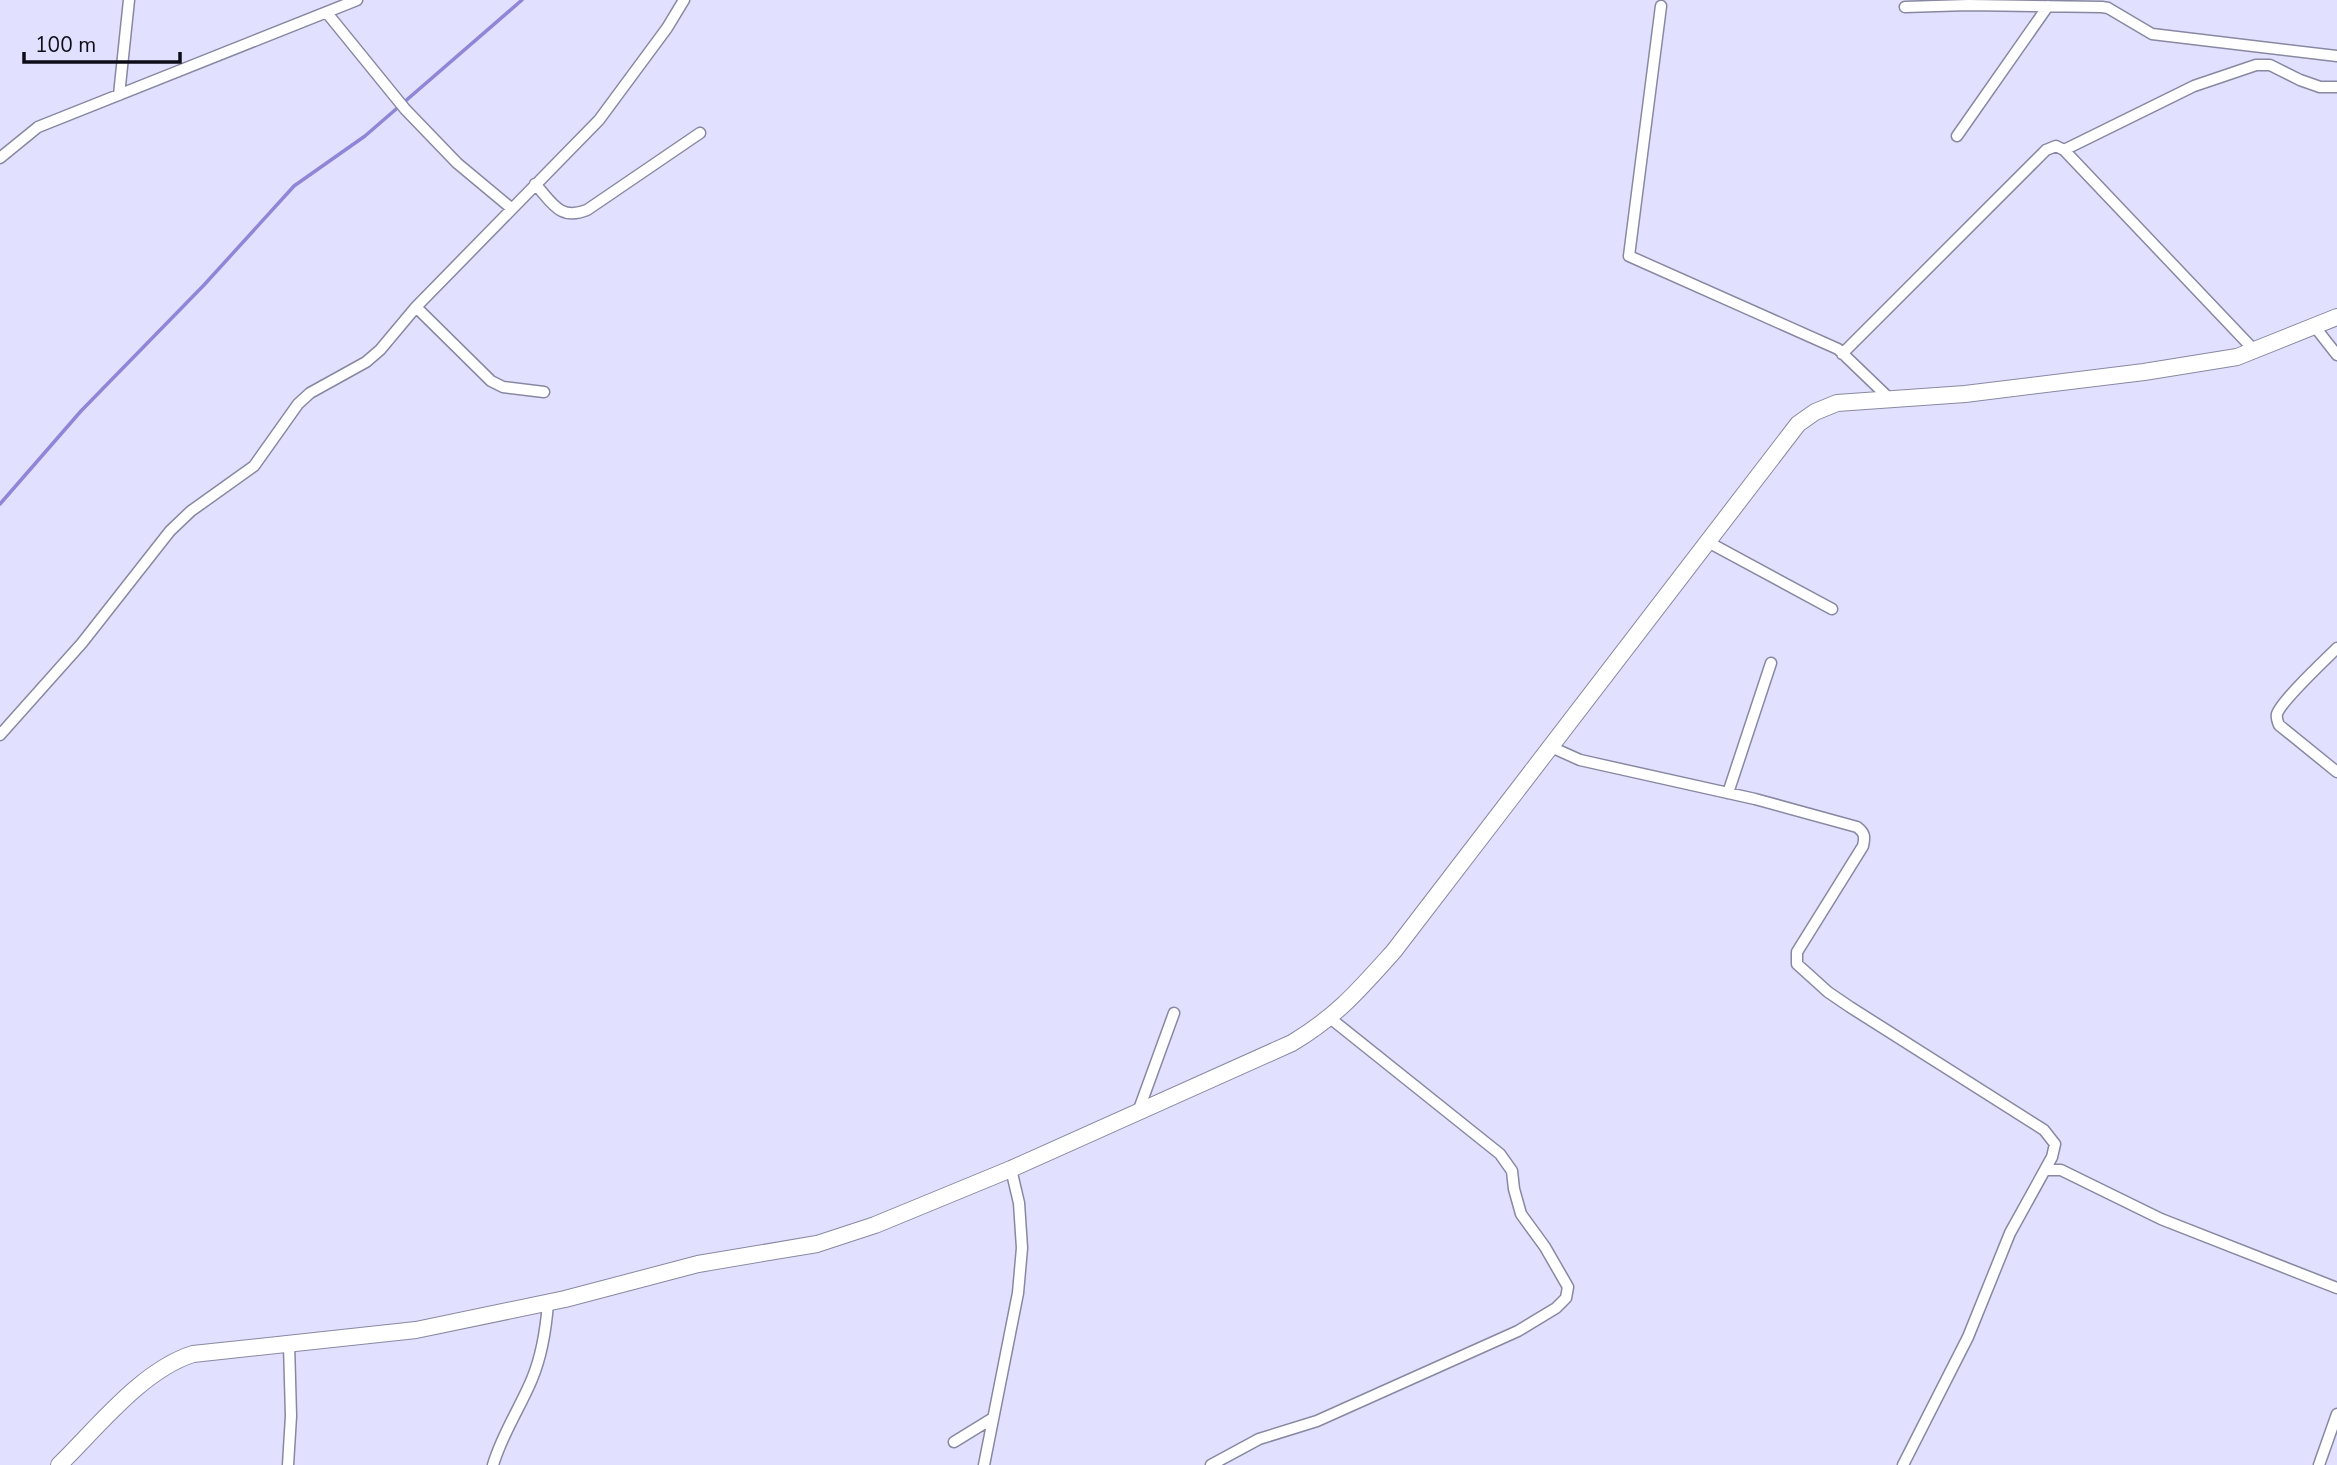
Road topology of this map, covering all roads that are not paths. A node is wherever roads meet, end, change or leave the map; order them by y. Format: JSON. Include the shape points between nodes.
{"nodes":[{"id":1,"x":129,"y":0,"type":"edge"},
{"id":2,"x":357,"y":0,"type":"edge"},
{"id":3,"x":684,"y":0,"type":"edge"},
{"id":4,"x":1661,"y":6,"type":"dead end"},
{"id":5,"x":2048,"y":6,"type":"junction"},
{"id":6,"x":1905,"y":7,"type":"dead end"},
{"id":7,"x":327,"y":13,"type":"junction"},
{"id":8,"x":2337,"y":55,"type":"edge"},
{"id":9,"x":2337,"y":87,"type":"edge"},
{"id":10,"x":119,"y":95,"type":"junction"},
{"id":11,"x":700,"y":133,"type":"dead end"},
{"id":12,"x":1956,"y":136,"type":"dead end"},
{"id":13,"x":2064,"y":150,"type":"junction"},
{"id":14,"x":0,"y":158,"type":"edge"},
{"id":15,"x":535,"y":184,"type":"junction"},
{"id":16,"x":511,"y":208,"type":"junction"},
{"id":17,"x":416,"y":307,"type":"junction"},
{"id":18,"x":2337,"y":317,"type":"edge"},
{"id":19,"x":2315,"y":327,"type":"junction"},
{"id":20,"x":2255,"y":351,"type":"junction"},
{"id":21,"x":1842,"y":354,"type":"junction"},
{"id":22,"x":2337,"y":355,"type":"edge"},
{"id":23,"x":544,"y":392,"type":"dead end"},
{"id":24,"x":1890,"y":399,"type":"junction"},
{"id":25,"x":1708,"y":542,"type":"junction"},
{"id":26,"x":1832,"y":609,"type":"dead end"},
{"id":27,"x":2337,"y":648,"type":"edge"},
{"id":28,"x":1771,"y":663,"type":"dead end"},
{"id":29,"x":0,"y":736,"type":"edge"},
{"id":30,"x":1551,"y":747,"type":"junction"},
{"id":31,"x":2337,"y":772,"type":"edge"},
{"id":32,"x":1728,"y":793,"type":"junction"},
{"id":33,"x":1174,"y":1013,"type":"dead end"},
{"id":34,"x":1330,"y":1018,"type":"junction"},
{"id":35,"x":1138,"y":1112,"type":"junction"},
{"id":36,"x":1011,"y":1169,"type":"junction"},
{"id":37,"x":2045,"y":1170,"type":"junction"},
{"id":38,"x":2337,"y":1288,"type":"edge"},
{"id":39,"x":548,"y":1303,"type":"junction"},
{"id":40,"x":289,"y":1344,"type":"junction"},
{"id":41,"x":2337,"y":1414,"type":"edge"},
{"id":42,"x":993,"y":1418,"type":"junction"},
{"id":43,"x":954,"y":1442,"type":"dead end"},
{"id":44,"x":59,"y":1465,"type":"edge"},
{"id":45,"x":288,"y":1465,"type":"edge"},
{"id":46,"x":493,"y":1465,"type":"edge"},
{"id":47,"x":984,"y":1465,"type":"edge"},
{"id":48,"x":1211,"y":1465,"type":"edge"},
{"id":49,"x":1903,"y":1465,"type":"edge"},
{"id":50,"x":2319,"y":1465,"type":"edge"}],
"edges":[{"from":1,"to":10,"type":"street"},
{"from":2,"to":7,"type":"street"},
{"from":3,"to":15,"type":"street","via":[[599,120]]},
{"from":4,"to":21,"type":"street","via":[[1629,256]]},
{"from":5,"to":6,"type":"street"},
{"from":5,"to":8,"type":"street","via":[[2108,8],[2152,34]]},
{"from":5,"to":12,"type":"street"},
{"from":7,"to":10,"type":"street"},
{"from":7,"to":16,"type":"street","via":[[405,109],[457,163]]},
{"from":9,"to":13,"type":"street","via":[[2320,87],[2270,65],[2256,65],[2194,86]]},
{"from":10,"to":14,"type":"street","via":[[38,127]]},
{"from":11,"to":15,"type":"street","via":[[575,214],[560,211]]},
{"from":13,"to":20,"type":"street"},
{"from":13,"to":21,"type":"street","via":[[2056,146],[2046,150]]},
{"from":15,"to":16,"type":"street"},
{"from":16,"to":17,"type":"street"},
{"from":17,"to":23,"type":"street","via":[[491,381]]},
{"from":17,"to":29,"type":"street","via":[[366,362],[298,404],[254,467],[170,531],[82,643]]},
{"from":18,"to":19,"type":"street"},
{"from":19,"to":20,"type":"street"},
{"from":19,"to":22,"type":"street"},
{"from":20,"to":24,"type":"street","via":[[2144,372]]},
{"from":21,"to":24,"type":"street"},
{"from":24,"to":25,"type":"street","via":[[1837,403],[1798,424]]},
{"from":25,"to":26,"type":"street"},
{"from":25,"to":30,"type":"street"},
{"from":27,"to":31,"type":"street","via":[[2277,714],[2279,725]]},
{"from":28,"to":32,"type":"street"},
{"from":30,"to":32,"type":"street","via":[[1580,760]]},
{"from":30,"to":34,"type":"street","via":[[1394,951]]},
{"from":32,"to":37,"type":"street","via":[[1863,831],[1863,846],[1797,952],[1797,964],[1850,1007],[2045,1130],[2055,1144]]},
{"from":33,"to":35,"type":"street"},
{"from":34,"to":35,"type":"street","via":[[1292,1043]]},
{"from":34,"to":48,"type":"street","via":[[1500,1154],[1512,1171],[1521,1213],[1568,1287],[1566,1298],[1518,1331],[1317,1421],[1259,1439]]},
{"from":35,"to":36,"type":"street"},
{"from":36,"to":39,"type":"street","via":[[817,1244],[698,1264]]},
{"from":36,"to":42,"type":"street","via":[[1020,1203],[1022,1248],[1018,1293]]},
{"from":37,"to":38,"type":"street","via":[[2061,1170],[2161,1219]]},
{"from":37,"to":49,"type":"street","via":[[2010,1233],[1968,1337]]},
{"from":39,"to":40,"type":"street","via":[[416,1330]]},
{"from":39,"to":46,"type":"street","via":[[537,1365]]},
{"from":40,"to":44,"type":"street","via":[[193,1354],[176,1360],[132,1392]]},
{"from":40,"to":45,"type":"street"},
{"from":41,"to":50,"type":"street"},
{"from":42,"to":43,"type":"street"},
{"from":42,"to":47,"type":"street"}]}
